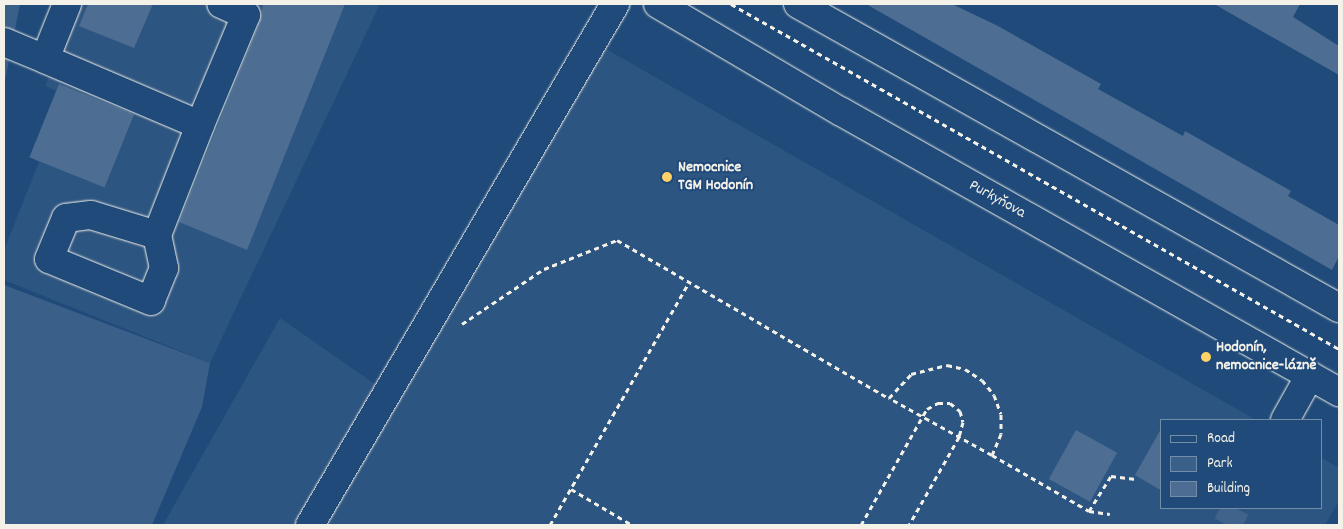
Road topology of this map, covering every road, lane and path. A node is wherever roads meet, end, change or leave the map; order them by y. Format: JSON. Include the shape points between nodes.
{"nodes":[{"id":1,"x":68,"y":4,"type":"edge"},
{"id":2,"x":221,"y":4,"type":"edge"},
{"id":3,"x":616,"y":4,"type":"edge"},
{"id":4,"x":658,"y":4,"type":"edge"},
{"id":5,"x":731,"y":4,"type":"edge"},
{"id":6,"x":798,"y":4,"type":"edge"},
{"id":7,"x":4,"y":42,"type":"edge"},
{"id":8,"x":45,"y":59,"type":"junction"},
{"id":9,"x":200,"y":125,"type":"junction"},
{"id":10,"x":157,"y":235,"type":"dead end"},
{"id":11,"x":689,"y":282,"type":"junction"},
{"id":12,"x":1339,"y":308,"type":"edge"},
{"id":13,"x":454,"y":330,"type":"dead end"},
{"id":14,"x":1339,"y":349,"type":"edge"},
{"id":15,"x":1310,"y":375,"type":"junction"},
{"id":16,"x":1339,"y":392,"type":"edge"},
{"id":17,"x":889,"y":398,"type":"junction"},
{"id":18,"x":922,"y":417,"type":"junction"},
{"id":19,"x":1285,"y":419,"type":"edge"},
{"id":20,"x":959,"y":437,"type":"junction"},
{"id":21,"x":992,"y":455,"type":"junction"},
{"id":22,"x":1136,"y":479,"type":"dead end"},
{"id":23,"x":571,"y":489,"type":"junction"},
{"id":24,"x":1089,"y":511,"type":"junction"},
{"id":25,"x":1110,"y":514,"type":"dead end"},
{"id":26,"x":310,"y":525,"type":"edge"},
{"id":27,"x":550,"y":525,"type":"edge"},
{"id":28,"x":632,"y":525,"type":"edge"},
{"id":29,"x":861,"y":525,"type":"edge"},
{"id":30,"x":908,"y":525,"type":"edge"}],
"edges":[{"from":1,"to":8,"type":"street"},
{"from":2,"to":9,"type":"street","via":[[246,15]]},
{"from":3,"to":26,"type":"street"},
{"from":4,"to":15,"type":"street","name":"Purkyňova","via":[[882,135]]},
{"from":5,"to":14,"type":"path"},
{"from":6,"to":12,"type":"street"},
{"from":7,"to":8,"type":"street"},
{"from":8,"to":9,"type":"street"},
{"from":9,"to":10,"type":"street"},
{"from":11,"to":13,"type":"path","via":[[617,240],[544,269]]},
{"from":11,"to":17,"type":"path"},
{"from":11,"to":23,"type":"path"},
{"from":15,"to":16,"type":"street","name":"Purkyňova"},
{"from":15,"to":19,"type":"street"},
{"from":17,"to":18,"type":"path"},
{"from":17,"to":21,"type":"path","via":[[911,374],[928,367],[947,365],[965,369],[982,380],[994,396],[1001,414],[1001,434]]},
{"from":18,"to":20,"type":"path"},
{"from":18,"to":20,"type":"path","via":[[938,403],[950,403],[961,417]]},
{"from":18,"to":29,"type":"path"},
{"from":20,"to":21,"type":"path"},
{"from":20,"to":30,"type":"path"},
{"from":21,"to":24,"type":"path"},
{"from":22,"to":24,"type":"path","via":[[1110,476]]},
{"from":23,"to":27,"type":"path"},
{"from":23,"to":28,"type":"path"},
{"from":24,"to":25,"type":"path"}]}
